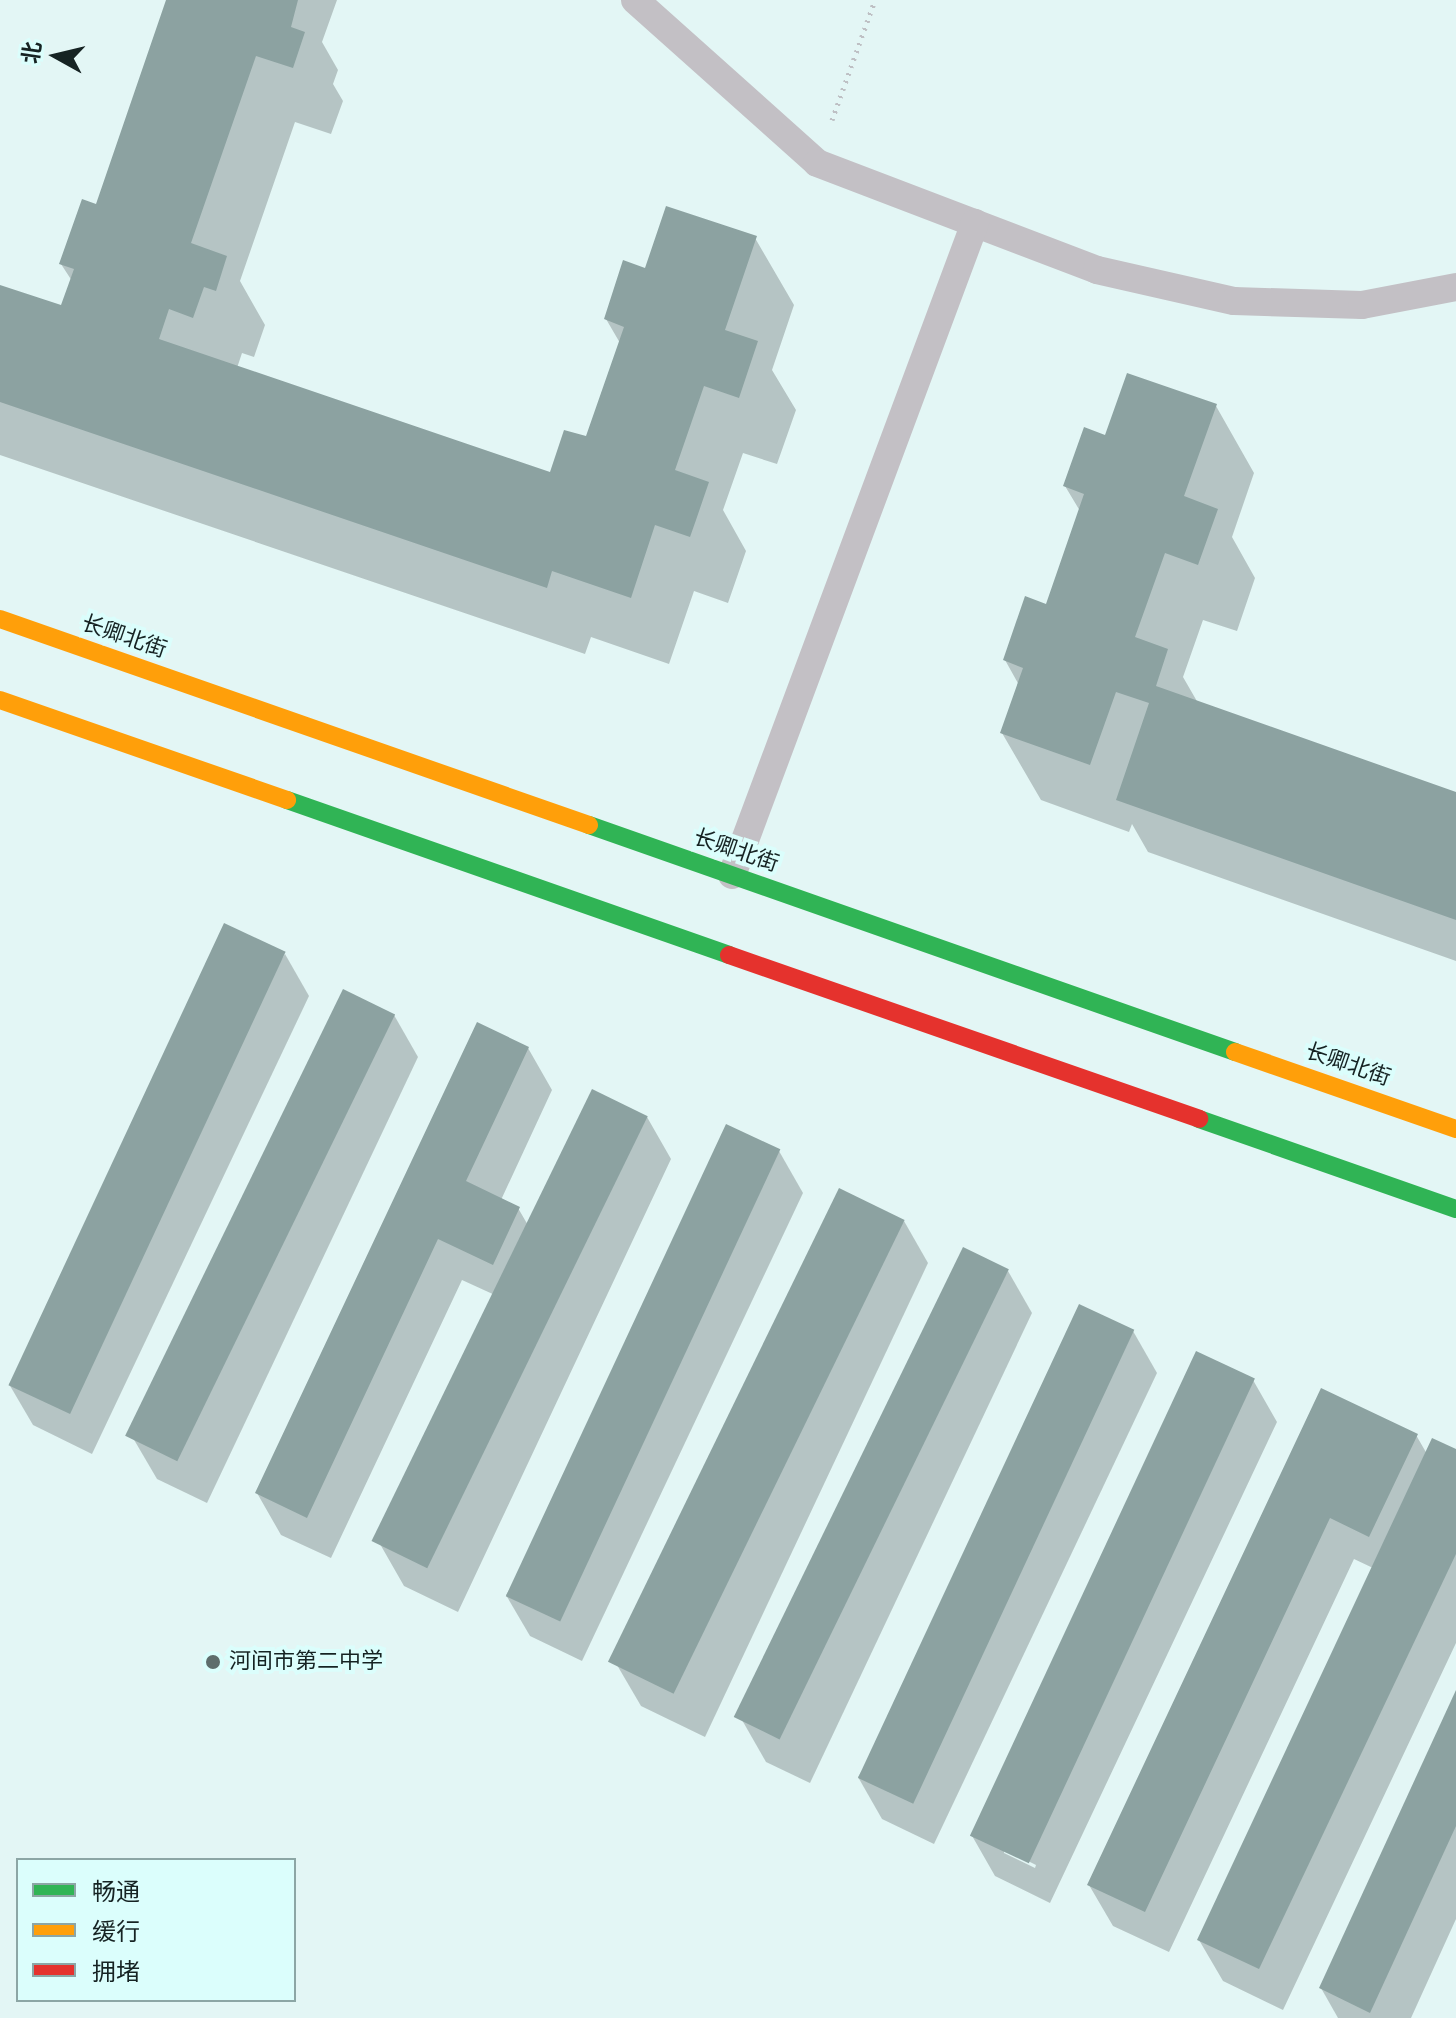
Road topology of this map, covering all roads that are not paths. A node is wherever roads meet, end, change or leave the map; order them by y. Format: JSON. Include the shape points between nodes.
{"nodes":[{"id":1,"x":635,"y":0,"type":"edge"},
{"id":2,"x":975,"y":223,"type":"junction"},
{"id":3,"x":1456,"y":287,"type":"edge"},
{"id":4,"x":0,"y":619,"type":"edge"},
{"id":5,"x":0,"y":700,"type":"edge"},
{"id":6,"x":732,"y":875,"type":"junction"},
{"id":7,"x":1456,"y":1129,"type":"edge"},
{"id":8,"x":1456,"y":1209,"type":"edge"}],
"edges":[{"from":1,"to":2,"type":"lane","via":[[817,163]]},
{"from":2,"to":3,"type":"lane","via":[[1097,270],[1234,301],[1362,305]]},
{"from":2,"to":6,"type":"lane"},
{"from":4,"to":6,"type":"street","name":"长卿北街"},
{"from":5,"to":8,"type":"street"},
{"from":6,"to":7,"type":"street","name":"长卿北街"}]}
